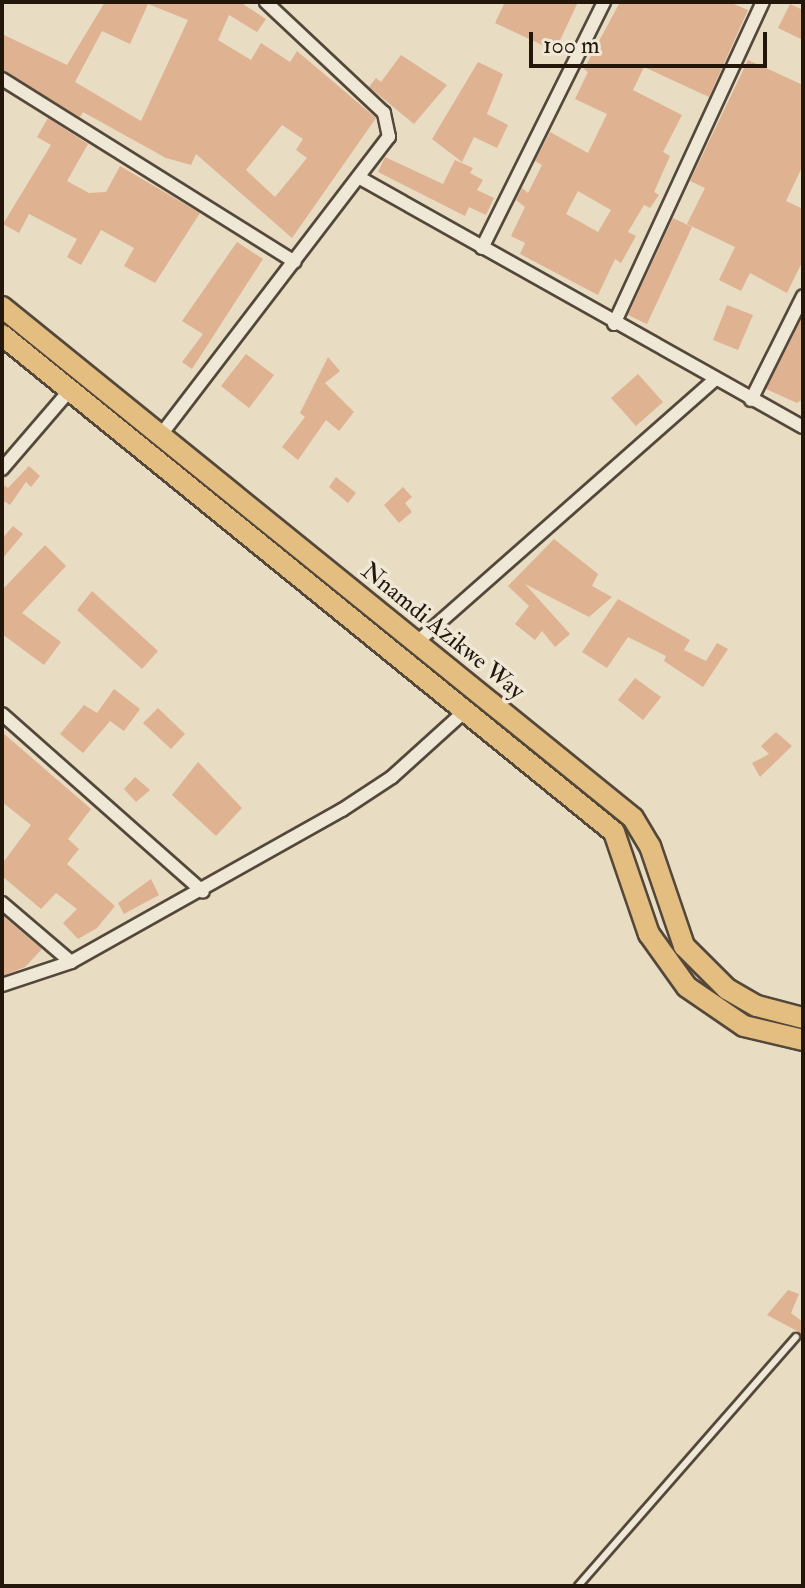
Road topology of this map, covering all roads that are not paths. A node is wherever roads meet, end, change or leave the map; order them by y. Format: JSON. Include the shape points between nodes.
{"nodes":[{"id":1,"x":266,"y":2,"type":"edge"},
{"id":2,"x":604,"y":2,"type":"edge"},
{"id":3,"x":763,"y":2,"type":"edge"},
{"id":4,"x":2,"y":79,"type":"edge"},
{"id":5,"x":360,"y":178,"type":"junction"},
{"id":6,"x":482,"y":248,"type":"junction"},
{"id":7,"x":295,"y":262,"type":"junction"},
{"id":8,"x":803,"y":296,"type":"edge"},
{"id":9,"x":2,"y":307,"type":"edge"},
{"id":10,"x":614,"y":324,"type":"junction"},
{"id":11,"x":2,"y":335,"type":"edge"},
{"id":12,"x":714,"y":380,"type":"junction"},
{"id":13,"x":70,"y":390,"type":"junction"},
{"id":14,"x":751,"y":400,"type":"junction"},
{"id":15,"x":803,"y":427,"type":"edge"},
{"id":16,"x":160,"y":436,"type":"junction"},
{"id":17,"x":2,"y":469,"type":"edge"},
{"id":18,"x":416,"y":643,"type":"junction"},
{"id":19,"x":465,"y":711,"type":"junction"},
{"id":20,"x":2,"y":714,"type":"edge"},
{"id":21,"x":203,"y":892,"type":"junction"},
{"id":22,"x":2,"y":903,"type":"edge"},
{"id":23,"x":71,"y":962,"type":"junction"},
{"id":24,"x":2,"y":985,"type":"edge"},
{"id":25,"x":803,"y":1018,"type":"edge"},
{"id":26,"x":803,"y":1040,"type":"edge"},
{"id":27,"x":796,"y":1337,"type":"dead end"},
{"id":28,"x":578,"y":1586,"type":"edge"}],
"edges":[{"from":1,"to":5,"type":"street","via":[[384,113],[389,137]]},
{"from":2,"to":6,"type":"street"},
{"from":3,"to":10,"type":"street"},
{"from":4,"to":7,"type":"street"},
{"from":5,"to":6,"type":"street"},
{"from":5,"to":7,"type":"street"},
{"from":6,"to":10,"type":"street"},
{"from":7,"to":16,"type":"street"},
{"from":8,"to":14,"type":"street"},
{"from":9,"to":16,"type":"highway","name":"Nnamdi Azikwe Way"},
{"from":10,"to":12,"type":"street"},
{"from":11,"to":13,"type":"highway","name":"Nnamdi Azikwe Way"},
{"from":12,"to":14,"type":"street"},
{"from":12,"to":18,"type":"street"},
{"from":13,"to":17,"type":"street"},
{"from":13,"to":19,"type":"highway","name":"Nnamdi Azikwe Way"},
{"from":14,"to":15,"type":"street"},
{"from":16,"to":18,"type":"highway","name":"Nnamdi Azikwe Way"},
{"from":18,"to":25,"type":"highway","name":"Nnamdi Azikwe Way","via":[[633,818],[650,846],[684,946],[704,968],[757,1006]]},
{"from":19,"to":21,"type":"street","via":[[392,777]]},
{"from":19,"to":26,"type":"highway","name":"Nnamdi Azikwe Way","via":[[614,832],[649,934],[687,987],[744,1026]]},
{"from":20,"to":21,"type":"street"},
{"from":21,"to":23,"type":"street"},
{"from":22,"to":23,"type":"street"},
{"from":23,"to":24,"type":"street"},
{"from":27,"to":28,"type":"lane"}]}
